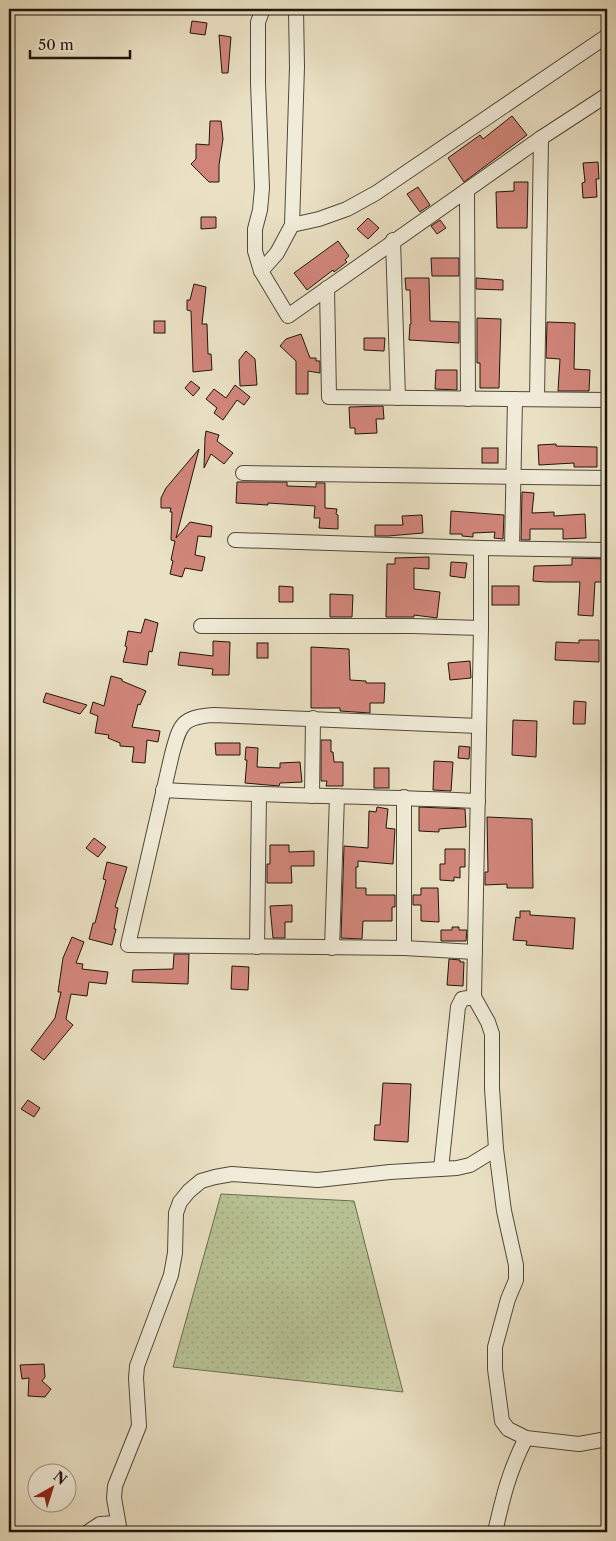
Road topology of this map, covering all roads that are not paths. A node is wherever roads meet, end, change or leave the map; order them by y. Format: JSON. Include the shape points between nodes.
{"nodes":[{"id":1,"x":263,"y":9,"type":"edge"},
{"id":2,"x":296,"y":9,"type":"edge"},
{"id":3,"x":607,"y":36,"type":"edge"},
{"id":4,"x":607,"y":95,"type":"edge"},
{"id":5,"x":541,"y":138,"type":"junction"},
{"id":6,"x":467,"y":190,"type":"junction"},
{"id":7,"x":292,"y":225,"type":"junction"},
{"id":8,"x":394,"y":240,"type":"junction"},
{"id":9,"x":261,"y":271,"type":"junction"},
{"id":10,"x":327,"y":288,"type":"junction"},
{"id":11,"x":398,"y":398,"type":"junction"},
{"id":12,"x":468,"y":399,"type":"junction"},
{"id":13,"x":515,"y":399,"type":"junction"},
{"id":14,"x":537,"y":400,"type":"junction"},
{"id":15,"x":607,"y":400,"type":"edge"},
{"id":16,"x":243,"y":473,"type":"dead end"},
{"id":17,"x":514,"y":477,"type":"junction"},
{"id":18,"x":607,"y":478,"type":"edge"},
{"id":19,"x":235,"y":540,"type":"dead end"},
{"id":20,"x":481,"y":548,"type":"junction"},
{"id":21,"x":512,"y":548,"type":"junction"},
{"id":22,"x":607,"y":550,"type":"edge"},
{"id":23,"x":201,"y":626,"type":"dead end"},
{"id":24,"x":482,"y":628,"type":"junction"},
{"id":25,"x":313,"y":718,"type":"junction"},
{"id":26,"x":480,"y":726,"type":"junction"},
{"id":27,"x":163,"y":790,"type":"junction"},
{"id":28,"x":259,"y":795,"type":"junction"},
{"id":29,"x":312,"y":796,"type":"junction"},
{"id":30,"x":337,"y":796,"type":"junction"},
{"id":31,"x":404,"y":797,"type":"junction"},
{"id":32,"x":478,"y":801,"type":"junction"},
{"id":33,"x":256,"y":948,"type":"junction"},
{"id":34,"x":332,"y":948,"type":"junction"},
{"id":35,"x":404,"y":948,"type":"junction"},
{"id":36,"x":475,"y":952,"type":"junction"},
{"id":37,"x":474,"y":997,"type":"junction"},
{"id":38,"x":496,"y":1149,"type":"junction"},
{"id":39,"x":441,"y":1169,"type":"junction"},
{"id":40,"x":526,"y":1438,"type":"junction"},
{"id":41,"x":607,"y":1439,"type":"edge"},
{"id":42,"x":114,"y":1498,"type":"junction"},
{"id":43,"x":100,"y":1524,"type":"junction"},
{"id":44,"x":119,"y":1528,"type":"edge"},
{"id":45,"x":88,"y":1532,"type":"edge"},
{"id":46,"x":495,"y":1532,"type":"edge"}],
"edges":[{"from":1,"to":9,"type":"street","via":[[258,22],[262,188],[255,229],[255,251]]},
{"from":2,"to":7,"type":"street"},
{"from":3,"to":7,"type":"street","via":[[376,193],[347,209]]},
{"from":4,"to":5,"type":"street"},
{"from":5,"to":6,"type":"street"},
{"from":5,"to":14,"type":"street"},
{"from":6,"to":8,"type":"street"},
{"from":6,"to":12,"type":"street"},
{"from":7,"to":9,"type":"street"},
{"from":8,"to":10,"type":"street"},
{"from":8,"to":11,"type":"street"},
{"from":9,"to":10,"type":"street","via":[[288,316]]},
{"from":10,"to":11,"type":"street","via":[[329,397]]},
{"from":11,"to":12,"type":"street"},
{"from":12,"to":13,"type":"street"},
{"from":13,"to":14,"type":"street"},
{"from":13,"to":17,"type":"street"},
{"from":14,"to":15,"type":"street"},
{"from":16,"to":17,"type":"street"},
{"from":17,"to":18,"type":"street"},
{"from":17,"to":21,"type":"street"},
{"from":19,"to":20,"type":"street"},
{"from":20,"to":21,"type":"street"},
{"from":20,"to":24,"type":"street"},
{"from":21,"to":22,"type":"street"},
{"from":23,"to":24,"type":"street"},
{"from":24,"to":26,"type":"street"},
{"from":25,"to":26,"type":"street"},
{"from":25,"to":27,"type":"street","via":[[214,715],[189,719],[176,739]]},
{"from":25,"to":29,"type":"street"},
{"from":26,"to":32,"type":"street"},
{"from":27,"to":28,"type":"street"},
{"from":27,"to":33,"type":"street","via":[[128,945]]},
{"from":28,"to":29,"type":"street"},
{"from":28,"to":33,"type":"street"},
{"from":29,"to":30,"type":"street"},
{"from":30,"to":31,"type":"street"},
{"from":30,"to":34,"type":"street"},
{"from":31,"to":32,"type":"street"},
{"from":31,"to":35,"type":"street"},
{"from":32,"to":36,"type":"street"},
{"from":33,"to":34,"type":"street"},
{"from":34,"to":35,"type":"street"},
{"from":35,"to":36,"type":"street"},
{"from":36,"to":37,"type":"street"},
{"from":37,"to":38,"type":"street","via":[[492,1034]]},
{"from":37,"to":39,"type":"street","via":[[462,999],[458,1007]]},
{"from":38,"to":39,"type":"street","via":[[470,1165]]},
{"from":38,"to":40,"type":"street","via":[[504,1211],[514,1250],[516,1280],[495,1347],[495,1370],[502,1421],[508,1429]]},
{"from":39,"to":42,"type":"street","via":[[318,1180],[232,1174],[215,1176],[189,1191],[176,1213],[172,1275],[137,1366],[139,1426],[118,1474]]},
{"from":40,"to":41,"type":"street","via":[[579,1444]]},
{"from":40,"to":46,"type":"street","via":[[513,1462]]},
{"from":42,"to":43,"type":"street"},
{"from":42,"to":44,"type":"street"},
{"from":43,"to":44,"type":"street"},
{"from":43,"to":45,"type":"street"}]}
